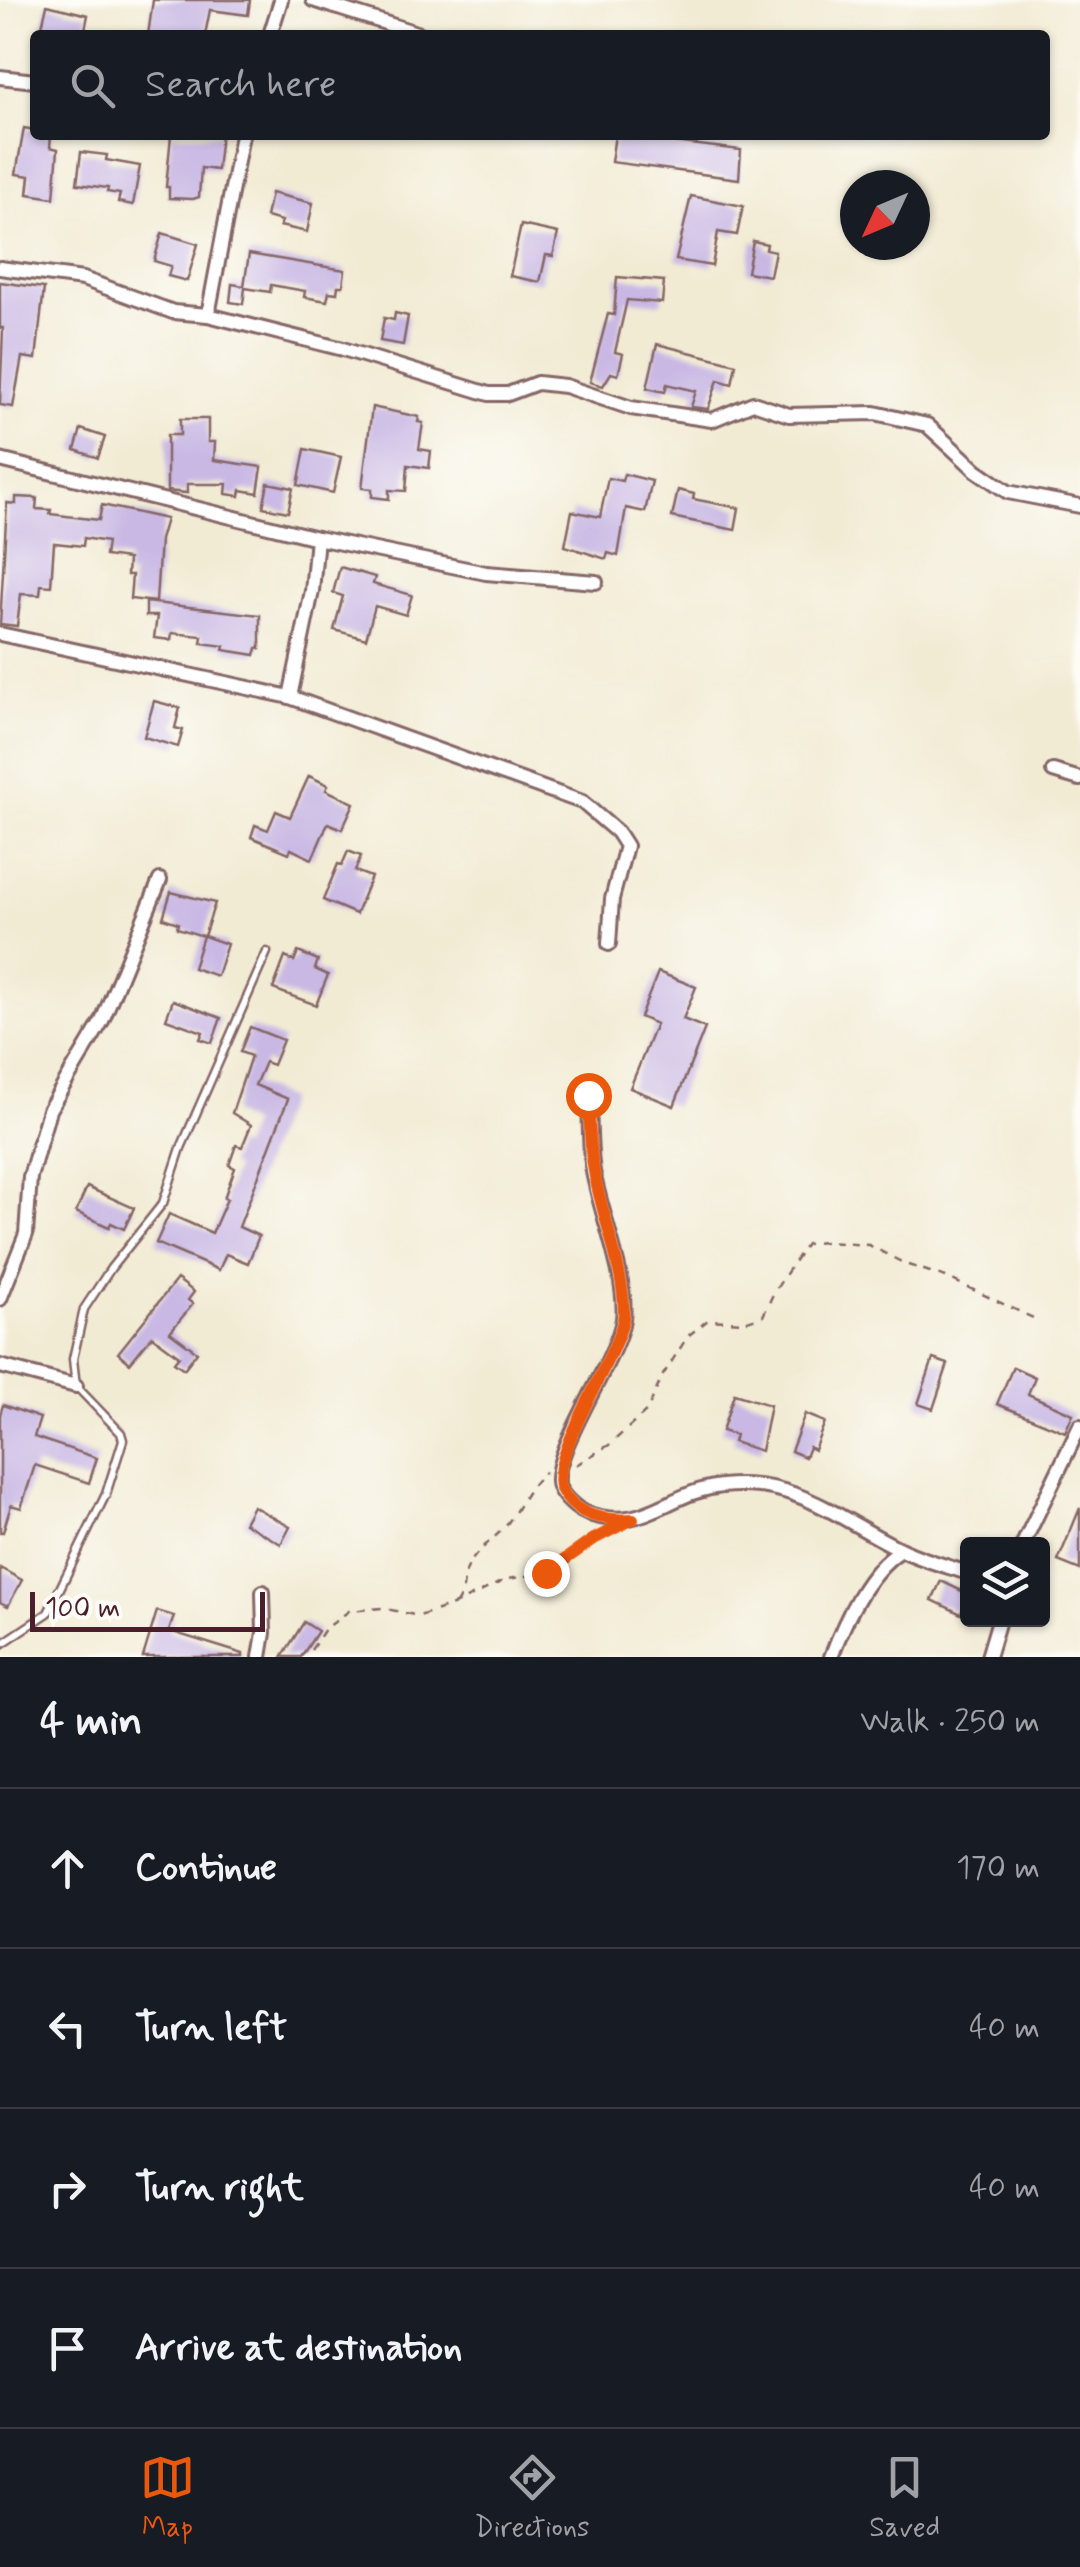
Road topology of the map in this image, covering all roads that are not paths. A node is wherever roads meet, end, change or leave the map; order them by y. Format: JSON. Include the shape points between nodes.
{"nodes":[{"id":1,"x":280,"y":0,"type":"edge"},
{"id":2,"x":313,"y":0,"type":"edge"},
{"id":3,"x":271,"y":30,"type":"edge"},
{"id":4,"x":407,"y":30,"type":"edge"},
{"id":5,"x":0,"y":77,"type":"edge"},
{"id":6,"x":30,"y":81,"type":"edge"},
{"id":7,"x":241,"y":140,"type":"edge"},
{"id":8,"x":0,"y":268,"type":"edge"},
{"id":9,"x":208,"y":315,"type":"junction"},
{"id":10,"x":0,"y":460,"type":"edge"},
{"id":11,"x":1080,"y":506,"type":"edge"},
{"id":12,"x":317,"y":538,"type":"junction"},
{"id":13,"x":596,"y":582,"type":"dead end"},
{"id":14,"x":0,"y":634,"type":"edge"},
{"id":15,"x":290,"y":697,"type":"junction"},
{"id":16,"x":1053,"y":771,"type":"dead end"},
{"id":17,"x":1080,"y":779,"type":"edge"},
{"id":18,"x":160,"y":880,"type":"dead end"},
{"id":19,"x":610,"y":944,"type":"dead end"},
{"id":20,"x":267,"y":952,"type":"dead end"},
{"id":21,"x":588,"y":1095,"type":"dead end"},
{"id":22,"x":0,"y":1299,"type":"edge"},
{"id":23,"x":0,"y":1366,"type":"edge"},
{"id":24,"x":76,"y":1386,"type":"junction"},
{"id":25,"x":1080,"y":1426,"type":"edge"},
{"id":26,"x":1025,"y":1537,"type":"edge"},
{"id":27,"x":901,"y":1550,"type":"junction"},
{"id":28,"x":960,"y":1570,"type":"edge"},
{"id":29,"x":263,"y":1592,"type":"dead end"},
{"id":30,"x":997,"y":1627,"type":"edge"},
{"id":31,"x":0,"y":1645,"type":"edge"},
{"id":32,"x":260,"y":1657,"type":"edge"},
{"id":33,"x":831,"y":1657,"type":"edge"},
{"id":34,"x":988,"y":1657,"type":"edge"}],
"edges":[{"from":1,"to":3,"type":"street"},
{"from":2,"to":4,"type":"street"},
{"from":5,"to":6,"type":"street"},
{"from":7,"to":9,"type":"street"},
{"from":8,"to":9,"type":"street","via":[[83,279],[173,312]]},
{"from":9,"to":11,"type":"street","via":[[489,394],[537,383],[631,408],[712,420],[753,403],[788,415],[875,414],[912,421],[935,431],[1008,492]]},
{"from":10,"to":12,"type":"street"},
{"from":12,"to":13,"type":"street","via":[[486,574]]},
{"from":12,"to":15,"type":"street"},
{"from":14,"to":15,"type":"street"},
{"from":15,"to":19,"type":"street","via":[[582,802],[626,846],[612,899]]},
{"from":16,"to":17,"type":"street"},
{"from":18,"to":22,"type":"street","via":[[102,1021],[48,1110],[30,1177],[26,1234]]},
{"from":20,"to":24,"type":"lane","via":[[163,1203],[84,1309],[73,1358]]},
{"from":21,"to":27,"type":"street","via":[[593,1170],[623,1319],[559,1467],[559,1487],[577,1510],[609,1521],[633,1519],[719,1486],[760,1486],[806,1496]]},
{"from":23,"to":24,"type":"street"},
{"from":24,"to":31,"type":"lane","via":[[121,1433],[120,1450],[48,1613]]},
{"from":25,"to":26,"type":"street"},
{"from":27,"to":28,"type":"street"},
{"from":27,"to":33,"type":"street","via":[[844,1622]]},
{"from":29,"to":32,"type":"street"},
{"from":30,"to":34,"type":"street"}]}
